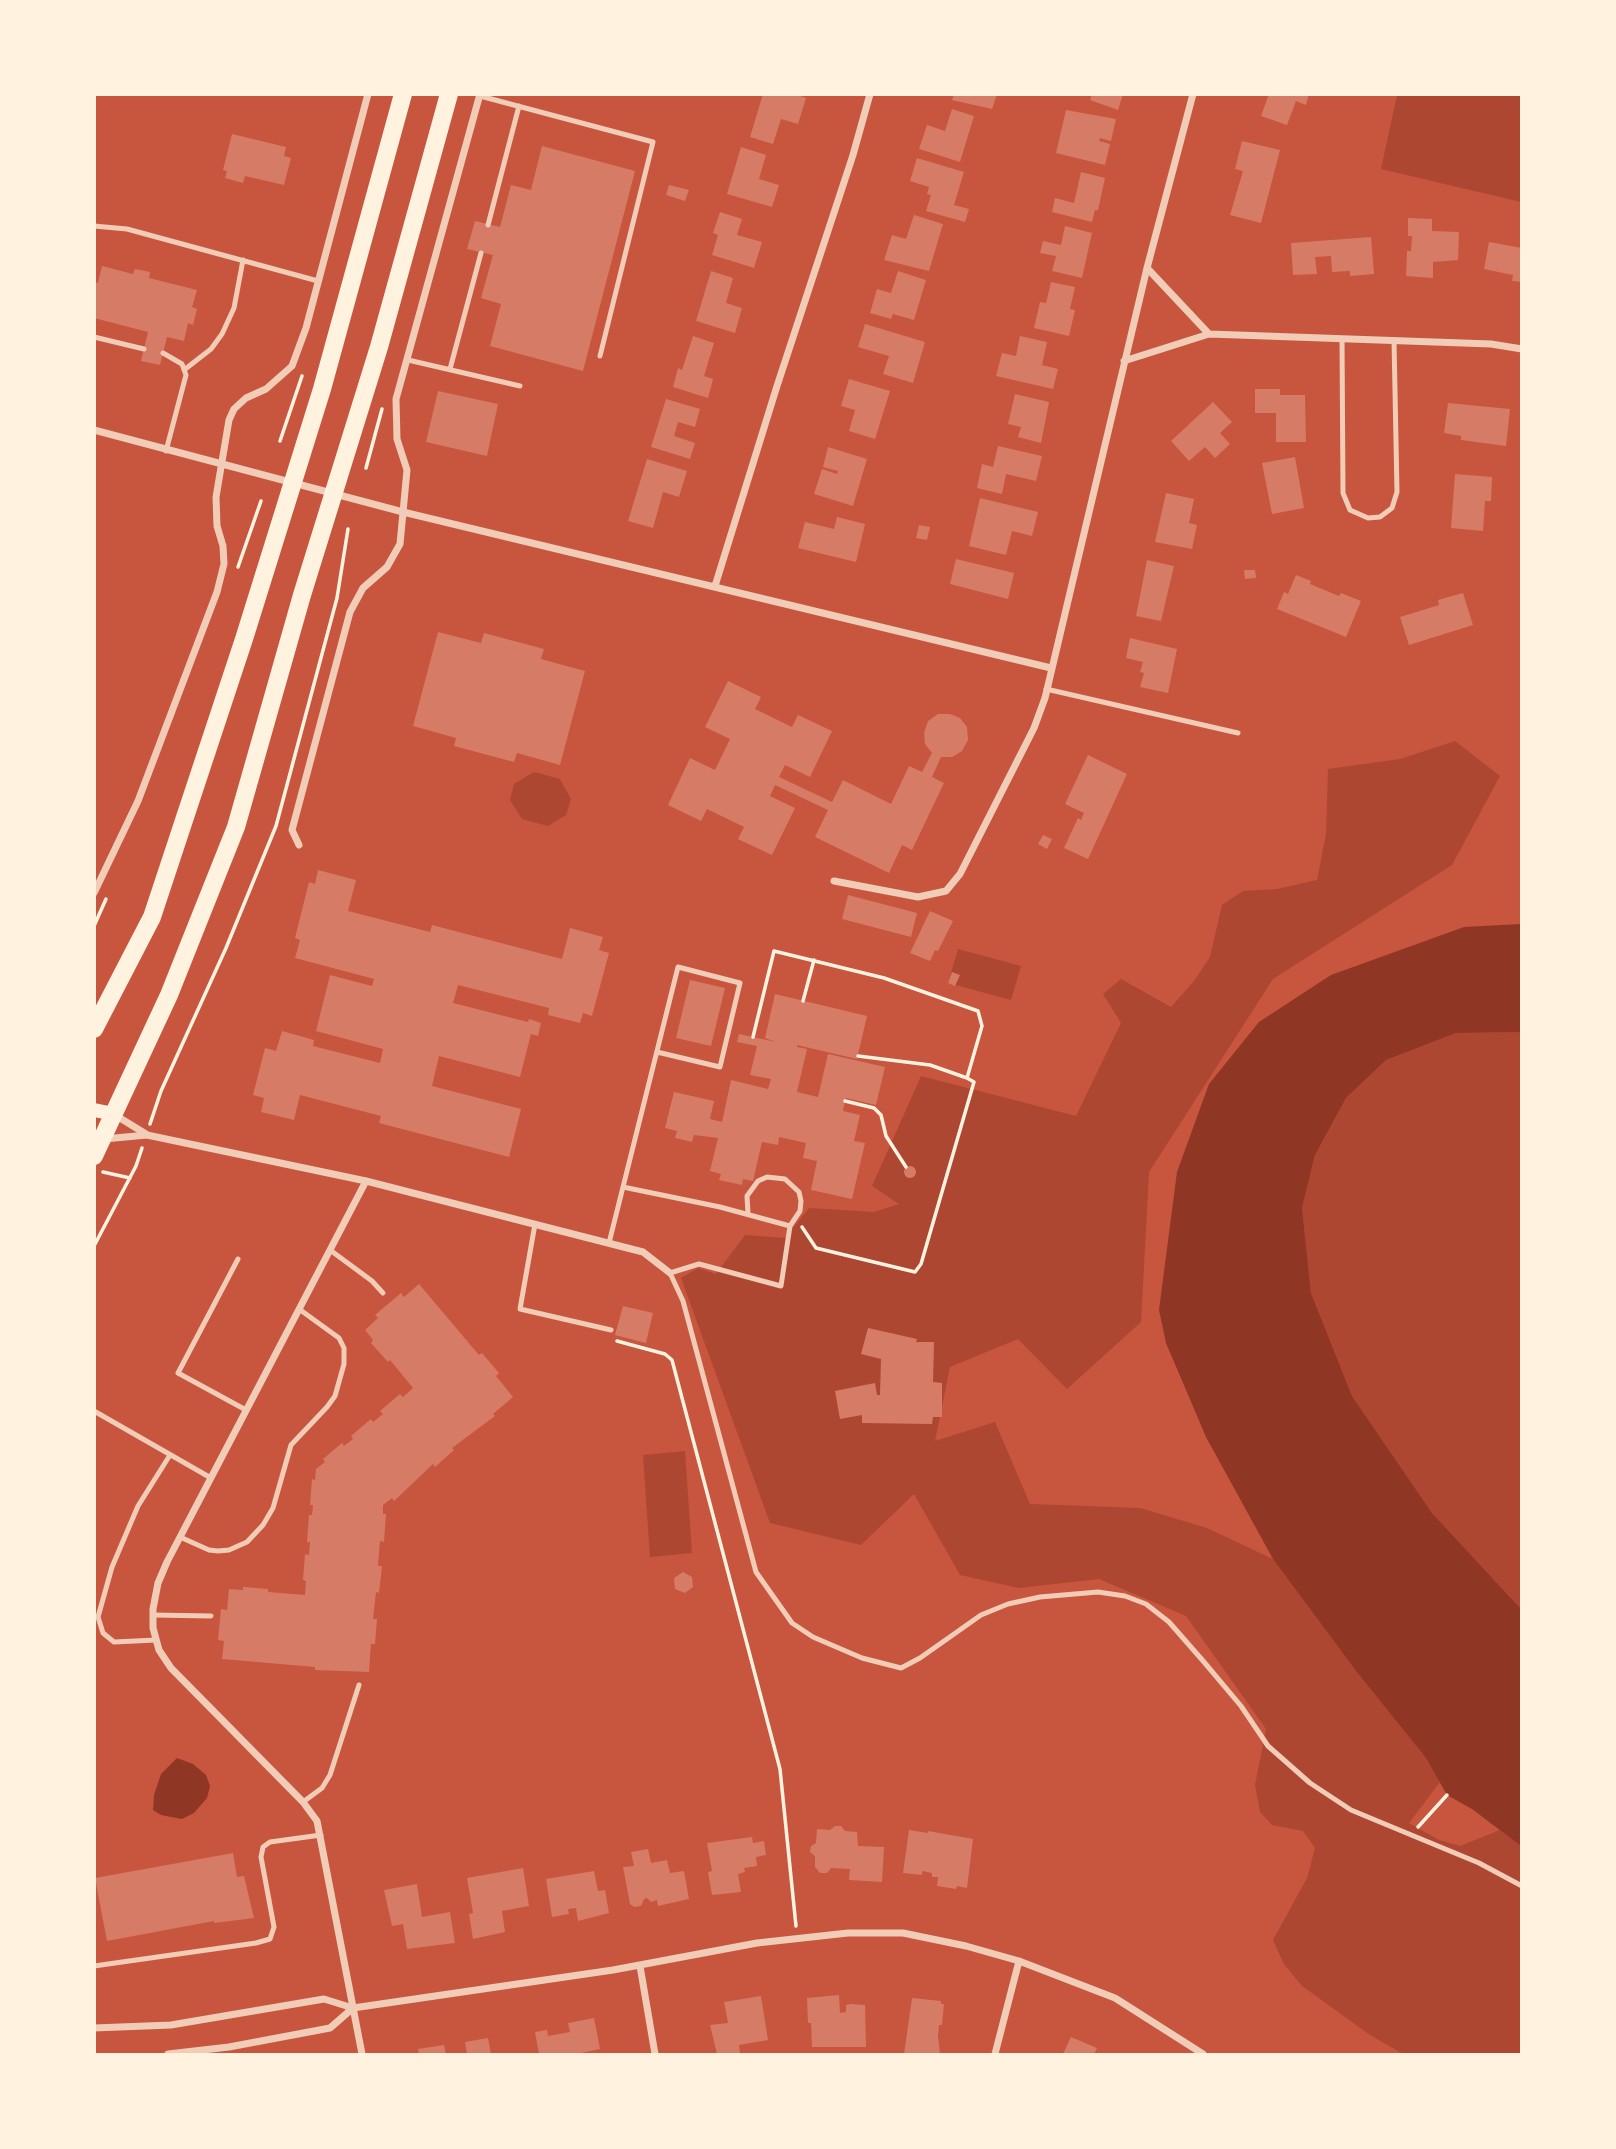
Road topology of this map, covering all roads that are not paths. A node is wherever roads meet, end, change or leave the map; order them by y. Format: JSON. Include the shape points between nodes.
{"nodes":[{"id":1,"x":368,"y":94,"type":"edge"},
{"id":2,"x":402,"y":94,"type":"edge"},
{"id":3,"x":449,"y":94,"type":"edge"},
{"id":4,"x":870,"y":94,"type":"edge"},
{"id":5,"x":1193,"y":94,"type":"edge"},
{"id":6,"x":480,"y":95,"type":"edge"},
{"id":7,"x":519,"y":106,"type":"junction"},
{"id":8,"x":488,"y":225,"type":"dead end"},
{"id":9,"x":94,"y":226,"type":"edge"},
{"id":10,"x":481,"y":253,"type":"dead end"},
{"id":11,"x":243,"y":260,"type":"junction"},
{"id":12,"x":1147,"y":268,"type":"junction"},
{"id":13,"x":318,"y":281,"type":"junction"},
{"id":14,"x":1209,"y":334,"type":"junction"},
{"id":15,"x":94,"y":337,"type":"edge"},
{"id":16,"x":1342,"y":339,"type":"junction"},
{"id":17,"x":1394,"y":340,"type":"junction"},
{"id":18,"x":144,"y":349,"type":"dead end"},
{"id":19,"x":1521,"y":349,"type":"edge"},
{"id":20,"x":163,"y":353,"type":"dead end"},
{"id":21,"x":600,"y":356,"type":"dead end"},
{"id":22,"x":408,"y":360,"type":"junction"},
{"id":23,"x":1124,"y":361,"type":"junction"},
{"id":24,"x":450,"y":369,"type":"junction"},
{"id":25,"x":184,"y":370,"type":"junction"},
{"id":26,"x":520,"y":386,"type":"dead end"},
{"id":27,"x":94,"y":430,"type":"edge"},
{"id":28,"x":166,"y":451,"type":"junction"},
{"id":29,"x":221,"y":463,"type":"junction"},
{"id":30,"x":293,"y":482,"type":"junction"},
{"id":31,"x":334,"y":493,"type":"junction"},
{"id":32,"x":403,"y":512,"type":"junction"},
{"id":33,"x":715,"y":586,"type":"junction"},
{"id":34,"x":1051,"y":668,"type":"junction"},
{"id":35,"x":1046,"y":690,"type":"junction"},
{"id":36,"x":1238,"y":733,"type":"dead end"},
{"id":37,"x":299,"y":845,"type":"dead end"},
{"id":38,"x":834,"y":881,"type":"dead end"},
{"id":39,"x":94,"y":893,"type":"edge"},
{"id":40,"x":94,"y":1029,"type":"edge"},
{"id":41,"x":657,"y":1052,"type":"junction"},
{"id":42,"x":94,"y":1110,"type":"edge"},
{"id":43,"x":114,"y":1114,"type":"junction"},
{"id":44,"x":147,"y":1135,"type":"junction"},
{"id":45,"x":98,"y":1138,"type":"edge"},
{"id":46,"x":94,"y":1156,"type":"edge"},
{"id":47,"x":366,"y":1181,"type":"junction"},
{"id":48,"x":623,"y":1187,"type":"junction"},
{"id":49,"x":748,"y":1214,"type":"junction"},
{"id":50,"x":535,"y":1224,"type":"junction"},
{"id":51,"x":790,"y":1226,"type":"junction"},
{"id":52,"x":609,"y":1243,"type":"junction"},
{"id":53,"x":330,"y":1250,"type":"junction"},
{"id":54,"x":238,"y":1259,"type":"dead end"},
{"id":55,"x":670,"y":1273,"type":"junction"},
{"id":56,"x":383,"y":1293,"type":"dead end"},
{"id":57,"x":299,"y":1309,"type":"junction"},
{"id":58,"x":611,"y":1330,"type":"road end"},
{"id":59,"x":246,"y":1410,"type":"junction"},
{"id":60,"x":94,"y":1411,"type":"edge"},
{"id":61,"x":170,"y":1455,"type":"junction"},
{"id":62,"x":211,"y":1478,"type":"junction"},
{"id":63,"x":180,"y":1537,"type":"junction"},
{"id":64,"x":153,"y":1615,"type":"junction"},
{"id":65,"x":211,"y":1616,"type":"dead end"},
{"id":66,"x":156,"y":1640,"type":"junction"},
{"id":67,"x":359,"y":1685,"type":"dead end"},
{"id":68,"x":303,"y":1802,"type":"junction"},
{"id":69,"x":321,"y":1835,"type":"junction"},
{"id":70,"x":1521,"y":1886,"type":"edge"},
{"id":71,"x":1018,"y":1961,"type":"junction"},
{"id":72,"x":94,"y":1966,"type":"edge"},
{"id":73,"x":640,"y":1966,"type":"junction"},
{"id":74,"x":354,"y":2008,"type":"junction"},
{"id":75,"x":94,"y":2028,"type":"edge"},
{"id":76,"x":168,"y":2054,"type":"edge"},
{"id":77,"x":362,"y":2054,"type":"edge"},
{"id":78,"x":655,"y":2054,"type":"edge"},
{"id":79,"x":995,"y":2054,"type":"edge"},
{"id":80,"x":1203,"y":2054,"type":"edge"}],
"edges":[{"from":1,"to":13,"type":"street"},
{"from":2,"to":30,"type":"main road"},
{"from":3,"to":31,"type":"main road"},
{"from":4,"to":33,"type":"street"},
{"from":5,"to":12,"type":"street"},
{"from":6,"to":7,"type":"lane"},
{"from":6,"to":22,"type":"street"},
{"from":7,"to":8,"type":"lane"},
{"from":7,"to":21,"type":"lane","via":[[653,142]]},
{"from":9,"to":11,"type":"lane","via":[[127,229]]},
{"from":10,"to":24,"type":"lane"},
{"from":11,"to":13,"type":"lane"},
{"from":11,"to":25,"type":"lane","via":[[234,308],[222,334]]},
{"from":12,"to":14,"type":"street"},
{"from":12,"to":23,"type":"street"},
{"from":13,"to":29,"type":"street","via":[[292,366],[234,409]]},
{"from":14,"to":16,"type":"street"},
{"from":14,"to":23,"type":"street"},
{"from":15,"to":18,"type":"lane"},
{"from":16,"to":17,"type":"street"},
{"from":16,"to":17,"type":"lane","via":[[1343,493],[1350,510],[1368,518],[1380,517],[1392,508],[1397,492]]},
{"from":17,"to":19,"type":"street"},
{"from":20,"to":25,"type":"lane"},
{"from":22,"to":24,"type":"lane"},
{"from":22,"to":32,"type":"street","via":[[396,400],[397,439],[407,470]]},
{"from":23,"to":34,"type":"street"},
{"from":24,"to":26,"type":"lane"},
{"from":25,"to":28,"type":"lane"},
{"from":27,"to":28,"type":"street"},
{"from":28,"to":29,"type":"street"},
{"from":29,"to":30,"type":"street"},
{"from":29,"to":39,"type":"street","via":[[216,500],[224,564],[217,593],[138,801]]},
{"from":30,"to":31,"type":"street"},
{"from":30,"to":40,"type":"main road","via":[[152,917]]},
{"from":31,"to":32,"type":"street"},
{"from":31,"to":43,"type":"main road","via":[[236,827],[169,995]]},
{"from":32,"to":33,"type":"street"},
{"from":32,"to":37,"type":"street","via":[[400,544],[387,567],[363,588],[350,612],[292,830]]},
{"from":33,"to":34,"type":"street"},
{"from":34,"to":35,"type":"street"},
{"from":35,"to":36,"type":"lane"},
{"from":35,"to":38,"type":"street","via":[[1034,728],[960,874],[946,891],[918,897]]},
{"from":41,"to":41,"type":"lane","via":[[720,1067],[740,983],[678,967]]},
{"from":41,"to":48,"type":"lane"},
{"from":42,"to":43,"type":"main road"},
{"from":43,"to":44,"type":"street"},
{"from":43,"to":45,"type":"main road"},
{"from":44,"to":45,"type":"street"},
{"from":44,"to":47,"type":"street"},
{"from":45,"to":46,"type":"main road"},
{"from":47,"to":50,"type":"street"},
{"from":47,"to":53,"type":"street"},
{"from":48,"to":49,"type":"lane"},
{"from":48,"to":52,"type":"lane"},
{"from":49,"to":51,"type":"lane"},
{"from":49,"to":51,"type":"lane","via":[[751,1187],[776,1176],[799,1192],[801,1201]]},
{"from":50,"to":52,"type":"street"},
{"from":50,"to":58,"type":"lane","via":[[520,1308]]},
{"from":51,"to":55,"type":"lane","via":[[781,1286],[699,1264]]},
{"from":52,"to":55,"type":"street","via":[[643,1252]]},
{"from":53,"to":56,"type":"lane"},
{"from":53,"to":57,"type":"street"},
{"from":54,"to":59,"type":"lane","via":[[177,1373]]},
{"from":55,"to":70,"type":"lane","via":[[683,1301],[756,1572],[792,1623],[862,1658],[901,1668],[981,1615],[1008,1604],[1098,1592],[1125,1596],[1146,1604],[1169,1622],[1241,1706],[1268,1746],[1310,1783],[1351,1810],[1479,1863]]},
{"from":57,"to":59,"type":"street"},
{"from":57,"to":63,"type":"lane","via":[[340,1338],[344,1364],[335,1396],[291,1445],[273,1508],[247,1542],[218,1551]]},
{"from":59,"to":62,"type":"street"},
{"from":60,"to":61,"type":"lane"},
{"from":61,"to":62,"type":"lane"},
{"from":61,"to":66,"type":"lane","via":[[138,1506],[112,1567],[98,1617],[103,1633],[114,1642]]},
{"from":62,"to":63,"type":"street"},
{"from":63,"to":64,"type":"street","via":[[158,1583]]},
{"from":64,"to":65,"type":"lane"},
{"from":64,"to":66,"type":"street"},
{"from":66,"to":68,"type":"street","via":[[172,1668]]},
{"from":67,"to":68,"type":"lane","via":[[330,1775],[322,1788]]},
{"from":68,"to":69,"type":"street"},
{"from":69,"to":72,"type":"lane","via":[[263,1847],[274,1927],[270,1939]]},
{"from":69,"to":74,"type":"street"},
{"from":71,"to":73,"type":"street","via":[[903,1933],[848,1933],[757,1942]]},
{"from":71,"to":79,"type":"street"},
{"from":71,"to":80,"type":"street","via":[[1115,1997]]},
{"from":73,"to":74,"type":"street"},
{"from":73,"to":78,"type":"street"},
{"from":74,"to":75,"type":"street","via":[[324,1999],[171,2025]]},
{"from":74,"to":76,"type":"street","via":[[330,2028],[229,2048]]},
{"from":74,"to":77,"type":"street"}]}
